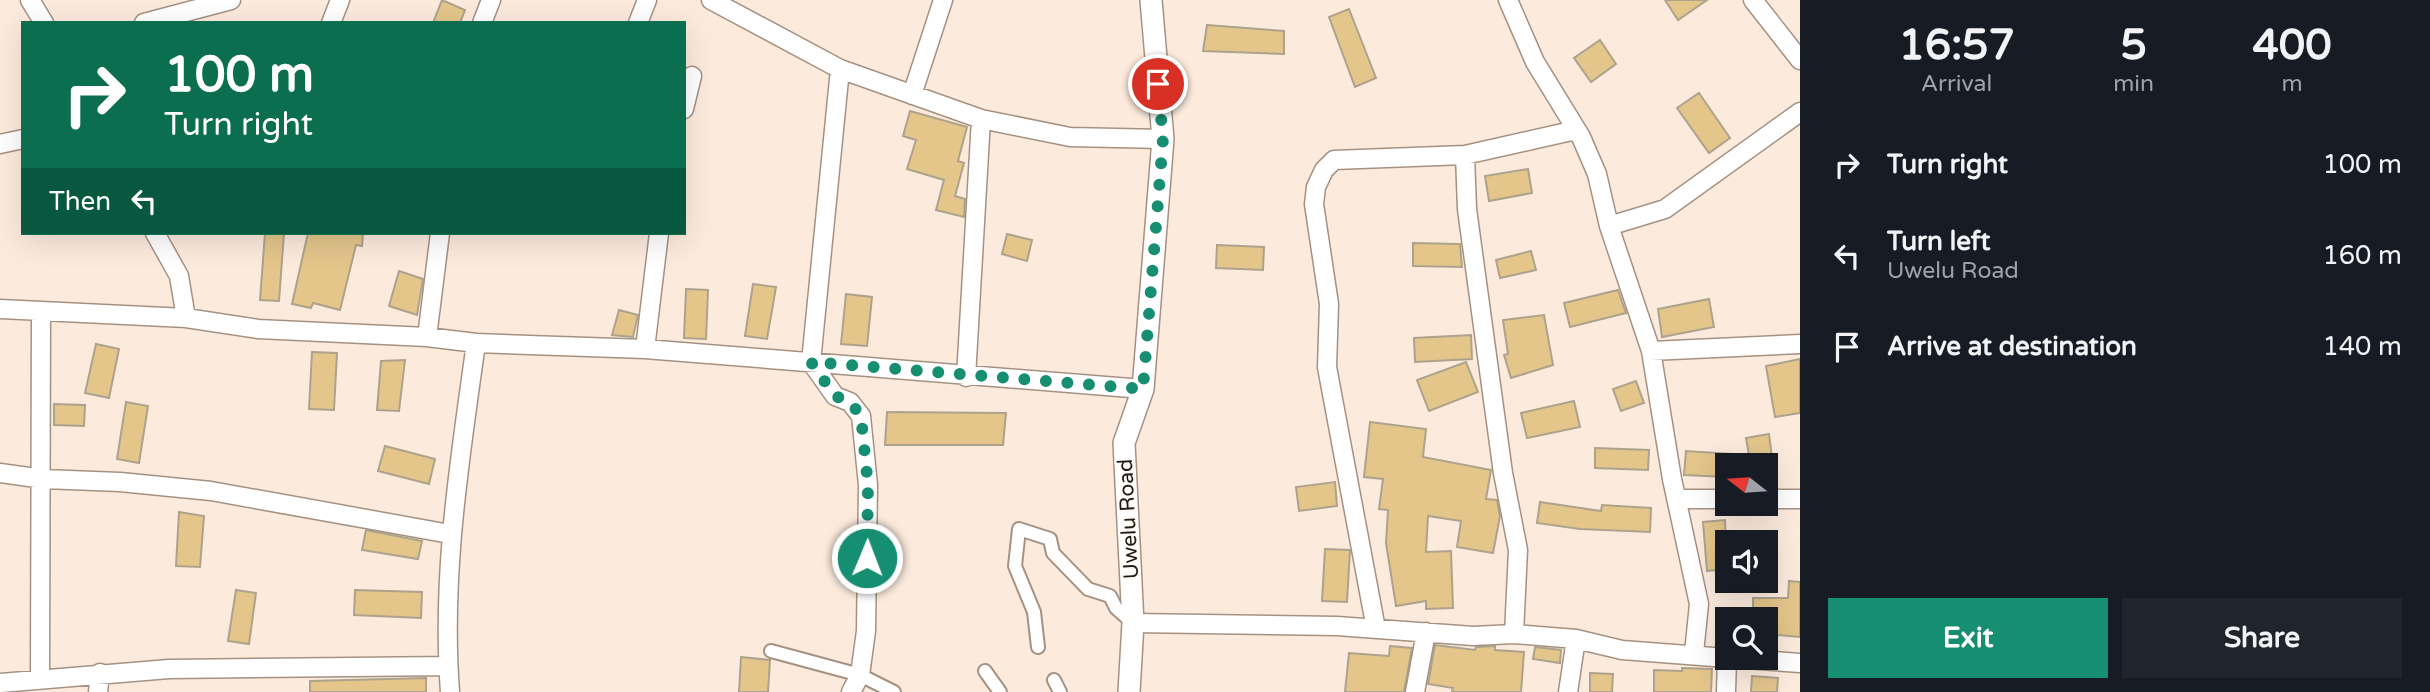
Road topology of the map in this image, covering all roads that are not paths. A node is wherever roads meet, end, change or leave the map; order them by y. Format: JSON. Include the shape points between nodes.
{"nodes":[{"id":1,"x":30,"y":0,"type":"edge"},
{"id":2,"x":231,"y":0,"type":"edge"},
{"id":3,"x":340,"y":0,"type":"edge"},
{"id":4,"x":491,"y":0,"type":"edge"},
{"id":5,"x":647,"y":0,"type":"edge"},
{"id":6,"x":711,"y":0,"type":"edge"},
{"id":7,"x":943,"y":0,"type":"edge"},
{"id":8,"x":1508,"y":0,"type":"edge"},
{"id":9,"x":1753,"y":0,"type":"edge"},
{"id":10,"x":1147,"y":1,"type":"edge"},
{"id":11,"x":43,"y":21,"type":"edge"},
{"id":12,"x":152,"y":21,"type":"edge"},
{"id":13,"x":332,"y":21,"type":"edge"},
{"id":14,"x":483,"y":21,"type":"edge"},
{"id":15,"x":639,"y":21,"type":"edge"},
{"id":16,"x":1800,"y":60,"type":"edge"},
{"id":17,"x":840,"y":69,"type":"junction"},
{"id":18,"x":692,"y":76,"type":"dead end"},
{"id":19,"x":912,"y":94,"type":"junction"},
{"id":20,"x":686,"y":101,"type":"edge"},
{"id":21,"x":1800,"y":112,"type":"edge"},
{"id":22,"x":981,"y":119,"type":"junction"},
{"id":23,"x":1576,"y":130,"type":"junction"},
{"id":24,"x":21,"y":139,"type":"edge"},
{"id":25,"x":1163,"y":139,"type":"junction"},
{"id":26,"x":0,"y":144,"type":"edge"},
{"id":27,"x":1465,"y":155,"type":"junction"},
{"id":28,"x":1609,"y":226,"type":"junction"},
{"id":29,"x":156,"y":235,"type":"edge"},
{"id":30,"x":440,"y":235,"type":"edge"},
{"id":31,"x":659,"y":235,"type":"edge"},
{"id":32,"x":0,"y":309,"type":"edge"},
{"id":33,"x":41,"y":312,"type":"junction"},
{"id":34,"x":187,"y":318,"type":"junction"},
{"id":35,"x":427,"y":337,"type":"junction"},
{"id":36,"x":476,"y":343,"type":"junction"},
{"id":37,"x":1800,"y":344,"type":"edge"},
{"id":38,"x":645,"y":349,"type":"junction"},
{"id":39,"x":1651,"y":351,"type":"junction"},
{"id":40,"x":811,"y":362,"type":"junction"},
{"id":41,"x":966,"y":377,"type":"junction"},
{"id":42,"x":1143,"y":389,"type":"junction"},
{"id":43,"x":0,"y":473,"type":"edge"},
{"id":44,"x":43,"y":479,"type":"junction"},
{"id":45,"x":1676,"y":499,"type":"junction"},
{"id":46,"x":1715,"y":499,"type":"edge"},
{"id":47,"x":1778,"y":499,"type":"edge"},
{"id":48,"x":1800,"y":499,"type":"edge"},
{"id":49,"x":450,"y":534,"type":"junction"},
{"id":50,"x":1133,"y":623,"type":"junction"},
{"id":51,"x":1376,"y":629,"type":"junction"},
{"id":52,"x":1426,"y":632,"type":"junction"},
{"id":53,"x":1514,"y":634,"type":"junction"},
{"id":54,"x":1576,"y":639,"type":"junction"},
{"id":55,"x":1038,"y":647,"type":"dead end"},
{"id":56,"x":771,"y":651,"type":"dead end"},
{"id":57,"x":1694,"y":653,"type":"junction"},
{"id":58,"x":1715,"y":656,"type":"edge"},
{"id":59,"x":1778,"y":661,"type":"edge"},
{"id":60,"x":1800,"y":663,"type":"edge"},
{"id":61,"x":448,"y":666,"type":"junction"},
{"id":62,"x":1728,"y":670,"type":"edge"},
{"id":63,"x":985,"y":671,"type":"dead end"},
{"id":64,"x":100,"y":673,"type":"junction"},
{"id":65,"x":860,"y":675,"type":"junction"},
{"id":66,"x":40,"y":678,"type":"junction"},
{"id":67,"x":1054,"y":680,"type":"dead end"},
{"id":68,"x":0,"y":683,"type":"edge"},
{"id":69,"x":98,"y":692,"type":"edge"},
{"id":70,"x":450,"y":692,"type":"edge"},
{"id":71,"x":851,"y":692,"type":"edge"},
{"id":72,"x":894,"y":692,"type":"edge"},
{"id":73,"x":1000,"y":692,"type":"edge"},
{"id":74,"x":1060,"y":692,"type":"edge"},
{"id":75,"x":1129,"y":692,"type":"edge"},
{"id":76,"x":1415,"y":692,"type":"edge"},
{"id":77,"x":1568,"y":692,"type":"edge"},
{"id":78,"x":1726,"y":692,"type":"edge"}],
"edges":[{"from":1,"to":11,"type":"street"},
{"from":2,"to":12,"type":"street"},
{"from":3,"to":13,"type":"street"},
{"from":4,"to":14,"type":"street"},
{"from":5,"to":15,"type":"street"},
{"from":6,"to":17,"type":"street"},
{"from":7,"to":19,"type":"street"},
{"from":8,"to":23,"type":"street","via":[[1535,62]]},
{"from":9,"to":16,"type":"street"},
{"from":10,"to":25,"type":"street","name":"Uwelu Road"},
{"from":17,"to":19,"type":"street"},
{"from":17,"to":40,"type":"street"},
{"from":18,"to":20,"type":"street"},
{"from":19,"to":22,"type":"street"},
{"from":21,"to":28,"type":"street","via":[[1665,209]]},
{"from":22,"to":25,"type":"street","via":[[1070,137]]},
{"from":22,"to":41,"type":"street"},
{"from":23,"to":27,"type":"street"},
{"from":23,"to":28,"type":"street","via":[[1597,174]]},
{"from":24,"to":26,"type":"street"},
{"from":25,"to":42,"type":"street","name":"Uwelu Road"},
{"from":27,"to":51,"type":"street","via":[[1335,160],[1316,187],[1314,205],[1329,304],[1326,367]]},
{"from":27,"to":53,"type":"street","via":[[1467,209],[1518,550]]},
{"from":28,"to":39,"type":"street"},
{"from":29,"to":34,"type":"street","via":[[179,276]]},
{"from":30,"to":35,"type":"street"},
{"from":31,"to":38,"type":"street"},
{"from":32,"to":33,"type":"street"},
{"from":33,"to":34,"type":"street"},
{"from":33,"to":44,"type":"street"},
{"from":34,"to":35,"type":"street","via":[[258,329]]},
{"from":35,"to":36,"type":"street"},
{"from":36,"to":38,"type":"street"},
{"from":36,"to":49,"type":"street"},
{"from":37,"to":39,"type":"street"},
{"from":38,"to":40,"type":"street"},
{"from":39,"to":45,"type":"street"},
{"from":40,"to":41,"type":"street"},
{"from":40,"to":65,"type":"street","via":[[835,396],[850,402],[861,416],[868,485],[866,631]]},
{"from":41,"to":42,"type":"street"},
{"from":42,"to":50,"type":"street","name":"Uwelu Road","via":[[1124,443]]},
{"from":43,"to":44,"type":"street"},
{"from":44,"to":49,"type":"street","via":[[211,491]]},
{"from":44,"to":66,"type":"street"},
{"from":45,"to":46,"type":"street"},
{"from":45,"to":57,"type":"street","via":[[1699,604]]},
{"from":47,"to":48,"type":"street"},
{"from":49,"to":61,"type":"street"},
{"from":50,"to":51,"type":"street"},
{"from":50,"to":55,"type":"street","via":[[1115,608],[1110,596],[1088,589],[1054,553],[1050,539],[1019,529],[1015,566],[1034,612]]},
{"from":50,"to":75,"type":"street","name":"Uwelu Road"},
{"from":51,"to":52,"type":"street"},
{"from":52,"to":53,"type":"street"},
{"from":52,"to":76,"type":"street"},
{"from":53,"to":54,"type":"street"},
{"from":54,"to":57,"type":"street","via":[[1622,650]]},
{"from":54,"to":77,"type":"street"},
{"from":56,"to":65,"type":"street"},
{"from":57,"to":58,"type":"street"},
{"from":59,"to":60,"type":"street"},
{"from":61,"to":64,"type":"street"},
{"from":61,"to":70,"type":"street"},
{"from":62,"to":78,"type":"street"},
{"from":63,"to":73,"type":"street"},
{"from":64,"to":66,"type":"street"},
{"from":64,"to":69,"type":"street"},
{"from":65,"to":71,"type":"street"},
{"from":65,"to":72,"type":"street"},
{"from":66,"to":68,"type":"street"},
{"from":67,"to":74,"type":"street"}]}
